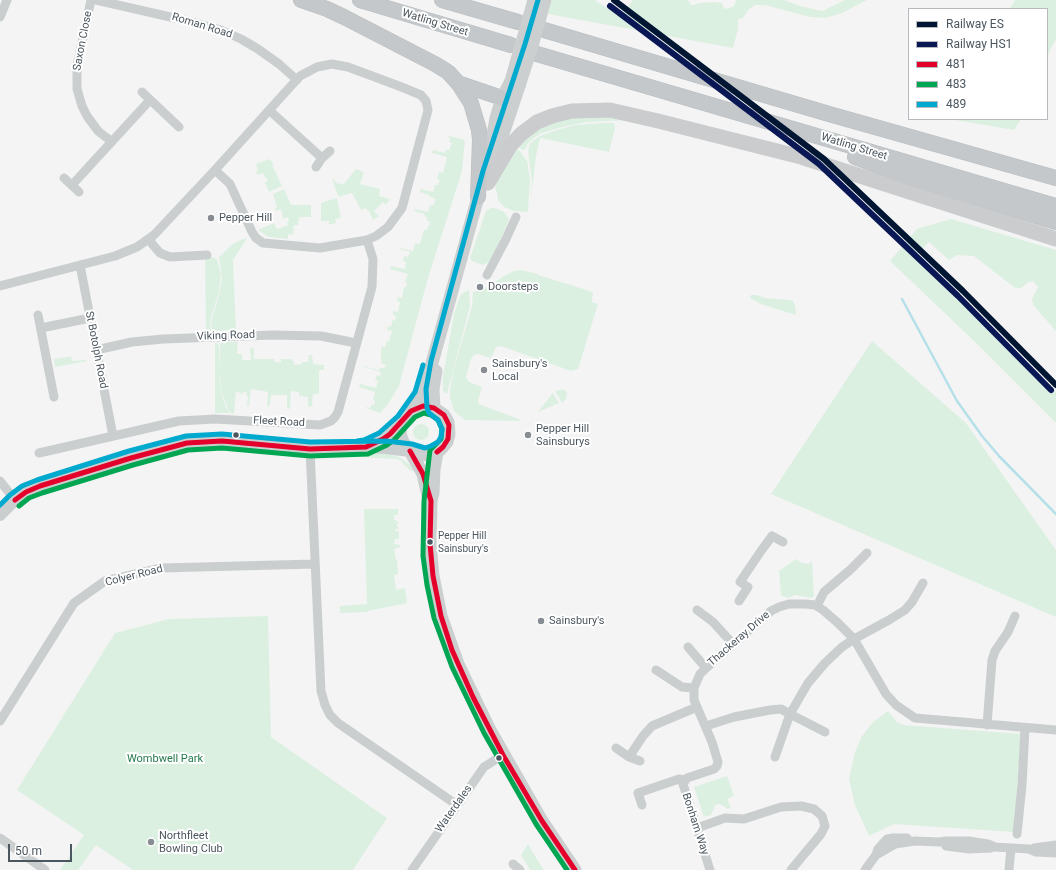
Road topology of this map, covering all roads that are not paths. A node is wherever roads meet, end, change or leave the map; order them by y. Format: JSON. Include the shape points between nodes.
{"nodes":[{"id":1,"x":7,"y":0,"type":"edge"},
{"id":2,"x":91,"y":0,"type":"edge"},
{"id":3,"x":96,"y":0,"type":"edge"},
{"id":4,"x":301,"y":0,"type":"edge"},
{"id":5,"x":360,"y":0,"type":"edge"},
{"id":6,"x":442,"y":0,"type":"edge"},
{"id":7,"x":478,"y":0,"type":"edge"},
{"id":8,"x":534,"y":0,"type":"edge"},
{"id":9,"x":545,"y":0,"type":"edge"},
{"id":10,"x":0,"y":17,"type":"edge"},
{"id":11,"x":545,"y":26,"type":"dead end"},
{"id":12,"x":511,"y":45,"type":"dead end"},
{"id":13,"x":535,"y":50,"type":"junction"},
{"id":14,"x":297,"y":80,"type":"junction"},
{"id":15,"x":458,"y":83,"type":"junction"},
{"id":16,"x":516,"y":84,"type":"junction"},
{"id":17,"x":142,"y":92,"type":"dead end"},
{"id":18,"x":682,"y":96,"type":"junction"},
{"id":19,"x":502,"y":98,"type":"junction"},
{"id":20,"x":150,"y":100,"type":"junction"},
{"id":21,"x":270,"y":110,"type":"junction"},
{"id":22,"x":179,"y":127,"type":"dead end"},
{"id":23,"x":111,"y":141,"type":"junction"},
{"id":24,"x":330,"y":151,"type":"dead end"},
{"id":25,"x":855,"y":157,"type":"junction"},
{"id":26,"x":322,"y":158,"type":"junction"},
{"id":27,"x":316,"y":167,"type":"dead end"},
{"id":28,"x":215,"y":170,"type":"junction"},
{"id":29,"x":64,"y":178,"type":"dead end"},
{"id":30,"x":1056,"y":178,"type":"edge"},
{"id":31,"x":488,"y":182,"type":"junction"},
{"id":32,"x":72,"y":185,"type":"junction"},
{"id":33,"x":79,"y":192,"type":"dead end"},
{"id":34,"x":478,"y":197,"type":"junction"},
{"id":35,"x":1056,"y":206,"type":"edge"},
{"id":36,"x":1056,"y":216,"type":"edge"},
{"id":37,"x":516,"y":217,"type":"dead end"},
{"id":38,"x":1056,"y":222,"type":"edge"},
{"id":39,"x":149,"y":239,"type":"junction"},
{"id":40,"x":1056,"y":239,"type":"edge"},
{"id":41,"x":367,"y":240,"type":"junction"},
{"id":42,"x":207,"y":255,"type":"dead end"},
{"id":43,"x":80,"y":265,"type":"junction"},
{"id":44,"x":487,"y":275,"type":"dead end"},
{"id":45,"x":0,"y":286,"type":"edge"},
{"id":46,"x":38,"y":315,"type":"dead end"},
{"id":47,"x":90,"y":318,"type":"junction"},
{"id":48,"x":41,"y":328,"type":"junction"},
{"id":49,"x":356,"y":343,"type":"junction"},
{"id":50,"x":96,"y":350,"type":"junction"},
{"id":51,"x":54,"y":397,"type":"dead end"},
{"id":52,"x":439,"y":412,"type":"junction"},
{"id":53,"x":406,"y":416,"type":"junction"},
{"id":54,"x":112,"y":436,"type":"junction"},
{"id":55,"x":366,"y":447,"type":"junction"},
{"id":56,"x":310,"y":448,"type":"junction"},
{"id":57,"x":410,"y":451,"type":"junction"},
{"id":58,"x":437,"y":452,"type":"junction"},
{"id":59,"x":39,"y":453,"type":"dead end"},
{"id":60,"x":0,"y":481,"type":"edge"},
{"id":61,"x":15,"y":500,"type":"junction"},
{"id":62,"x":431,"y":501,"type":"junction"},
{"id":63,"x":0,"y":516,"type":"edge"},
{"id":64,"x":783,"y":542,"type":"dead end"},
{"id":65,"x":867,"y":552,"type":"dead end"},
{"id":66,"x":315,"y":564,"type":"junction"},
{"id":67,"x":923,"y":583,"type":"dead end"},
{"id":68,"x":739,"y":601,"type":"dead end"},
{"id":69,"x":817,"y":606,"type":"junction"},
{"id":70,"x":697,"y":610,"type":"dead end"},
{"id":71,"x":1015,"y":616,"type":"dead end"},
{"id":72,"x":854,"y":639,"type":"junction"},
{"id":73,"x":733,"y":644,"type":"junction"},
{"id":74,"x":688,"y":647,"type":"dead end"},
{"id":75,"x":706,"y":668,"type":"junction"},
{"id":76,"x":656,"y":670,"type":"dead end"},
{"id":77,"x":694,"y":688,"type":"junction"},
{"id":78,"x":697,"y":707,"type":"junction"},
{"id":79,"x":790,"y":714,"type":"junction"},
{"id":80,"x":0,"y":721,"type":"edge"},
{"id":81,"x":987,"y":725,"type":"junction"},
{"id":82,"x":706,"y":726,"type":"junction"},
{"id":83,"x":1025,"y":728,"type":"junction"},
{"id":84,"x":1056,"y":730,"type":"edge"},
{"id":85,"x":825,"y":732,"type":"dead end"},
{"id":86,"x":616,"y":748,"type":"dead end"},
{"id":87,"x":503,"y":755,"type":"junction"},
{"id":88,"x":629,"y":757,"type":"junction"},
{"id":89,"x":775,"y":757,"type":"dead end"},
{"id":90,"x":640,"y":761,"type":"dead end"},
{"id":91,"x":685,"y":780,"type":"junction"},
{"id":92,"x":456,"y":805,"type":"junction"},
{"id":93,"x":642,"y":805,"type":"dead end"},
{"id":94,"x":697,"y":828,"type":"junction"},
{"id":95,"x":1017,"y":834,"type":"dead end"},
{"id":96,"x":0,"y":838,"type":"edge"},
{"id":97,"x":1056,"y":845,"type":"edge"},
{"id":98,"x":1011,"y":848,"type":"junction"},
{"id":99,"x":1029,"y":849,"type":"junction"},
{"id":100,"x":1056,"y":853,"type":"edge"},
{"id":101,"x":45,"y":870,"type":"edge"},
{"id":102,"x":412,"y":870,"type":"edge"},
{"id":103,"x":575,"y":870,"type":"edge"},
{"id":104,"x":710,"y":870,"type":"edge"},
{"id":105,"x":791,"y":870,"type":"edge"},
{"id":106,"x":865,"y":870,"type":"edge"},
{"id":107,"x":1009,"y":870,"type":"edge"}],
"edges":[{"from":1,"to":10,"type":"street"},
{"from":2,"to":23,"type":"street","name":"Saxon Close","via":[[77,66],[77,89],[87,116],[98,131]]},
{"from":3,"to":14,"type":"street","name":"Roman Road","via":[[188,20],[221,30],[258,48]]},
{"from":4,"to":15,"type":"highway","via":[[344,17],[435,64],[448,72]]},
{"from":5,"to":12,"type":"highway","name":"Watling Street"},
{"from":6,"to":7,"type":"highway","via":[[519,18]]},
{"from":8,"to":16,"type":"main road","bridge":true},
{"from":9,"to":13,"type":"main road","bridge":true},
{"from":11,"to":30,"type":"highway","via":[[829,114]]},
{"from":13,"to":16,"type":"main road","bridge":true},
{"from":13,"to":18,"type":"highway","name":"Watling Street"},
{"from":14,"to":21,"type":"street"},
{"from":14,"to":41,"type":"street","via":[[320,66],[345,66],[415,92],[426,101],[428,110],[402,208],[388,227]]},
{"from":15,"to":19,"type":"highway"},
{"from":15,"to":34,"type":"highway","via":[[471,103],[479,130]]},
{"from":16,"to":19,"type":"main road"},
{"from":16,"to":31,"type":"main road"},
{"from":17,"to":20,"type":"street"},
{"from":18,"to":25,"type":"highway"},
{"from":18,"to":35,"type":"highway","name":"Watling Street"},
{"from":19,"to":34,"type":"main road"},
{"from":20,"to":22,"type":"street"},
{"from":20,"to":23,"type":"street"},
{"from":21,"to":26,"type":"street"},
{"from":21,"to":28,"type":"street"},
{"from":23,"to":32,"type":"street"},
{"from":24,"to":26,"type":"street"},
{"from":25,"to":36,"type":"highway"},
{"from":25,"to":38,"type":"highway","via":[[907,177]]},
{"from":26,"to":27,"type":"street"},
{"from":28,"to":39,"type":"street"},
{"from":28,"to":41,"type":"street","via":[[230,184],[252,232],[263,243],[320,248]]},
{"from":29,"to":32,"type":"street"},
{"from":31,"to":40,"type":"main road","via":[[514,142],[537,122],[572,111],[610,110],[801,157]]},
{"from":31,"to":52,"type":"main road","via":[[437,365],[433,389]]},
{"from":32,"to":33,"type":"street"},
{"from":34,"to":53,"type":"main road","via":[[427,381],[421,395]]},
{"from":37,"to":44,"type":"street"},
{"from":39,"to":42,"type":"street","via":[[160,253],[170,257]]},
{"from":39,"to":43,"type":"street","via":[[126,252]]},
{"from":41,"to":49,"type":"street","name":"Fleet Road","via":[[373,258],[373,281]]},
{"from":43,"to":45,"type":"street"},
{"from":43,"to":47,"type":"street","name":"St Botolph Road"},
{"from":46,"to":48,"type":"street"},
{"from":47,"to":48,"type":"street"},
{"from":47,"to":50,"type":"street","name":"St Botolph Road"},
{"from":48,"to":51,"type":"street"},
{"from":49,"to":50,"type":"street","name":"Viking Road","via":[[321,336],[273,335],[163,338]]},
{"from":49,"to":54,"type":"street","name":"Fleet Road","via":[[338,412],[328,423],[194,419]]},
{"from":50,"to":54,"type":"street","name":"St Botolph Road"},
{"from":52,"to":53,"type":"main road","via":[[421,407]]},
{"from":52,"to":58,"type":"main road","via":[[449,425],[449,437],[443,448]]},
{"from":53,"to":55,"type":"street","via":[[383,439]]},
{"from":53,"to":57,"type":"main road","via":[[400,429],[401,437]]},
{"from":54,"to":59,"type":"street","name":"Fleet Road"},
{"from":55,"to":56,"type":"street"},
{"from":55,"to":57,"type":"street"},
{"from":56,"to":61,"type":"street","via":[[222,441],[187,444],[40,486]]},
{"from":56,"to":66,"type":"street"},
{"from":57,"to":58,"type":"main road","via":[[424,455]]},
{"from":57,"to":62,"type":"main road","via":[[423,474]]},
{"from":58,"to":62,"type":"main road"},
{"from":60,"to":61,"type":"street"},
{"from":61,"to":63,"type":"street"},
{"from":62,"to":87,"type":"main road","via":[[430,556],[441,616],[452,650]]},
{"from":64,"to":68,"type":"street","via":[[772,536],[740,582],[748,588]]},
{"from":65,"to":69,"type":"street","via":[[824,592]]},
{"from":66,"to":80,"type":"street","name":"Colyer Road","via":[[161,568],[105,581],[74,603]]},
{"from":66,"to":92,"type":"street","via":[[321,690],[327,710],[332,718]]},
{"from":67,"to":72,"type":"street","via":[[903,612]]},
{"from":69,"to":72,"type":"street"},
{"from":69,"to":73,"type":"street","name":"Thackeray Drive","via":[[797,603],[776,608]]},
{"from":70,"to":73,"type":"street","via":[[713,622]]},
{"from":71,"to":81,"type":"street","via":[[992,660]]},
{"from":72,"to":79,"type":"street","via":[[817,671]]},
{"from":72,"to":81,"type":"street","via":[[886,694],[903,711],[915,718]]},
{"from":73,"to":75,"type":"street","name":"Thackeray Drive"},
{"from":74,"to":75,"type":"street"},
{"from":75,"to":77,"type":"street","name":"Thackeray Drive","via":[[700,674]]},
{"from":76,"to":77,"type":"street","via":[[682,687]]},
{"from":77,"to":78,"type":"street"},
{"from":78,"to":82,"type":"street"},
{"from":78,"to":88,"type":"street","via":[[652,726]]},
{"from":79,"to":82,"type":"street","via":[[782,709],[770,710]]},
{"from":79,"to":85,"type":"street"},
{"from":79,"to":89,"type":"street"},
{"from":81,"to":83,"type":"street"},
{"from":82,"to":91,"type":"street","via":[[718,764],[712,770]]},
{"from":83,"to":84,"type":"street"},
{"from":83,"to":95,"type":"street"},
{"from":86,"to":88,"type":"street"},
{"from":87,"to":92,"type":"street","name":"Waterdales","via":[[484,767]]},
{"from":87,"to":103,"type":"main road"},
{"from":88,"to":90,"type":"street"},
{"from":91,"to":93,"type":"street","via":[[679,779],[638,793]]},
{"from":91,"to":94,"type":"street","name":"Bonham Way","via":[[684,787]]},
{"from":92,"to":102,"type":"street","name":"Waterdales"},
{"from":94,"to":104,"type":"street","name":"Bonham Way"},
{"from":94,"to":105,"type":"street","via":[[725,818],[744,819],[781,807],[801,806],[814,809],[822,816],[825,826],[822,834]]},
{"from":96,"to":101,"type":"street"},
{"from":97,"to":99,"type":"street"},
{"from":98,"to":99,"type":"street"},
{"from":98,"to":106,"type":"street","via":[[969,841],[887,839]]},
{"from":98,"to":107,"type":"street"},
{"from":99,"to":100,"type":"street"}]}
